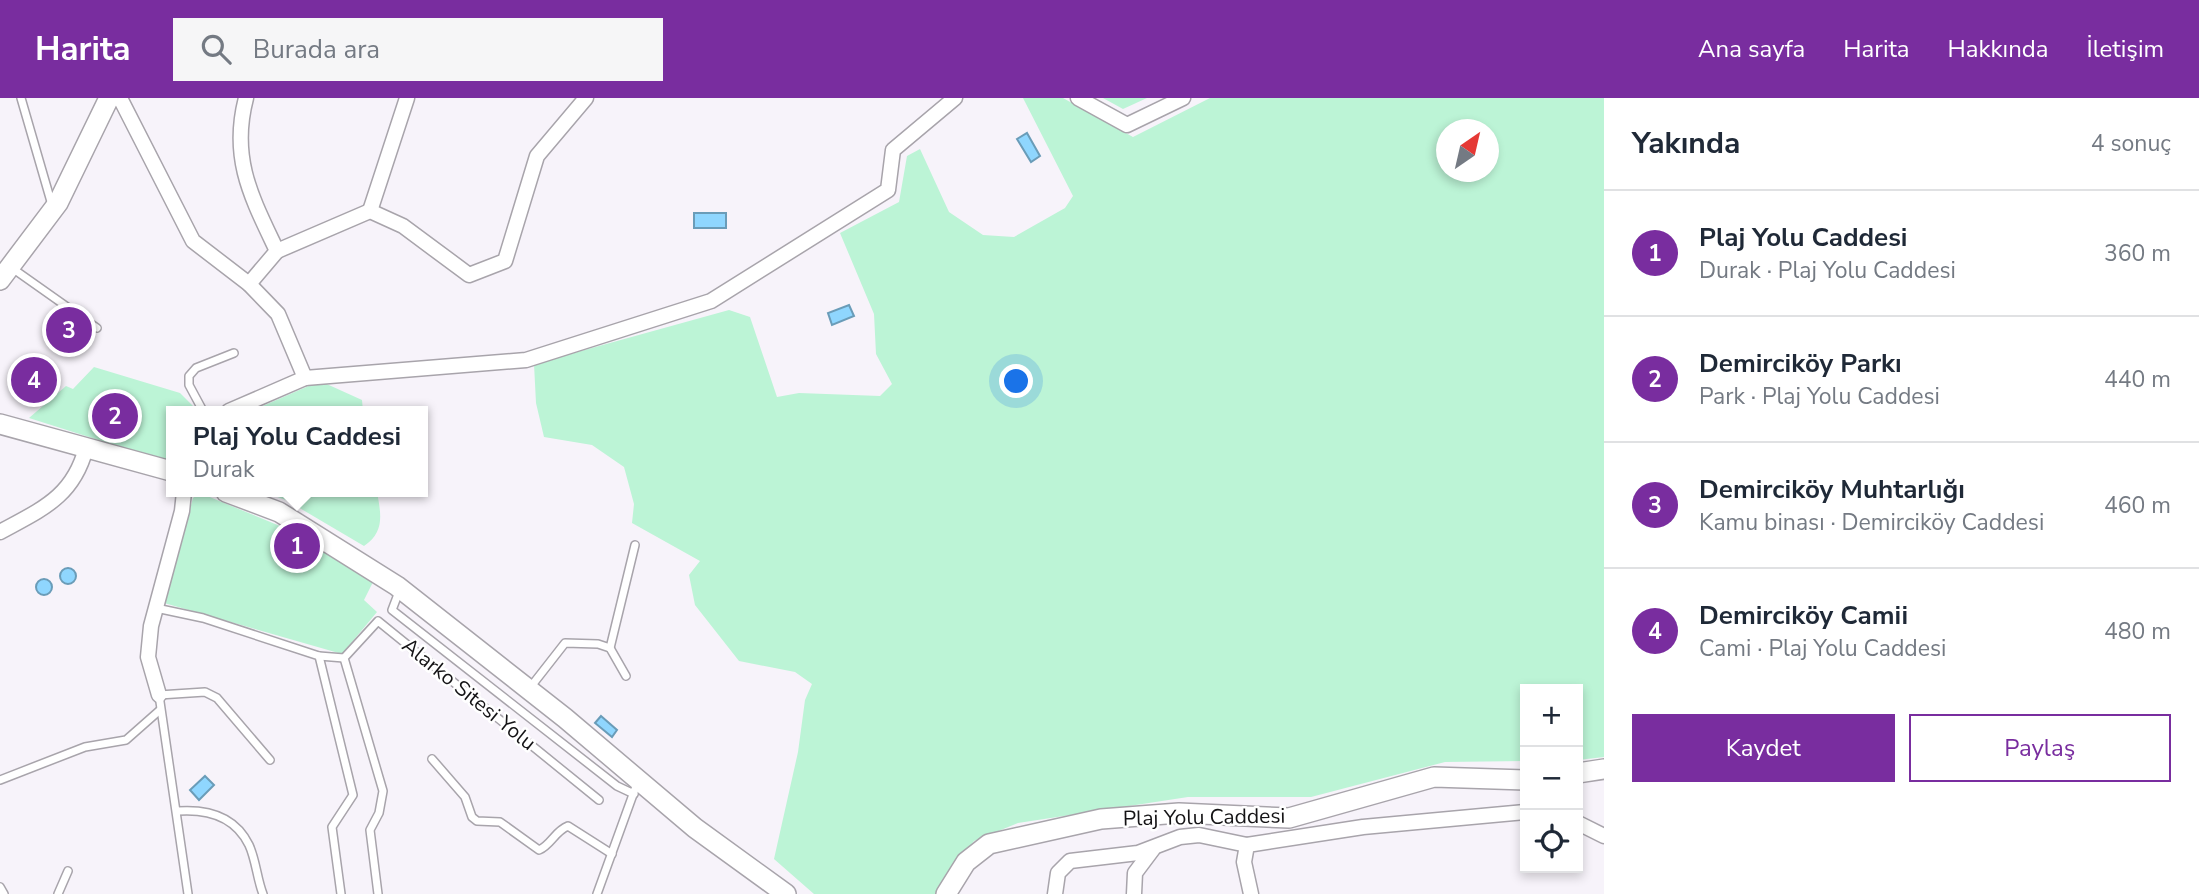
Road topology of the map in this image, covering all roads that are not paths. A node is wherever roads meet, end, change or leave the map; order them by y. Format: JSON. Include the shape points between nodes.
{"nodes":[{"id":1,"x":21,"y":98,"type":"edge"},
{"id":2,"x":110,"y":98,"type":"edge"},
{"id":3,"x":120,"y":98,"type":"edge"},
{"id":4,"x":246,"y":98,"type":"edge"},
{"id":5,"x":407,"y":98,"type":"edge"},
{"id":6,"x":586,"y":98,"type":"edge"},
{"id":7,"x":955,"y":98,"type":"edge"},
{"id":8,"x":1078,"y":98,"type":"edge"},
{"id":9,"x":1183,"y":98,"type":"edge"},
{"id":10,"x":53,"y":209,"type":"junction"},
{"id":11,"x":370,"y":211,"type":"junction"},
{"id":12,"x":277,"y":251,"type":"junction"},
{"id":13,"x":5,"y":274,"type":"edge"},
{"id":14,"x":249,"y":284,"type":"junction"},
{"id":15,"x":97,"y":328,"type":"dead end"},
{"id":16,"x":234,"y":353,"type":"dead end"},
{"id":17,"x":304,"y":378,"type":"junction"},
{"id":18,"x":200,"y":406,"type":"edge"},
{"id":19,"x":240,"y":406,"type":"edge"},
{"id":20,"x":0,"y":424,"type":"edge"},
{"id":21,"x":86,"y":448,"type":"junction"},
{"id":22,"x":166,"y":470,"type":"edge"},
{"id":23,"x":183,"y":497,"type":"edge"},
{"id":24,"x":239,"y":497,"type":"edge"},
{"id":25,"x":0,"y":532,"type":"edge"},
{"id":26,"x":635,"y":545,"type":"dead end"},
{"id":27,"x":400,"y":588,"type":"junction"},
{"id":28,"x":156,"y":608,"type":"junction"},
{"id":29,"x":610,"y":648,"type":"junction"},
{"id":30,"x":319,"y":656,"type":"junction"},
{"id":31,"x":345,"y":658,"type":"junction"},
{"id":32,"x":626,"y":676,"type":"dead end"},
{"id":33,"x":528,"y":689,"type":"junction"},
{"id":34,"x":160,"y":703,"type":"junction"},
{"id":35,"x":432,"y":759,"type":"dead end"},
{"id":36,"x":270,"y":760,"type":"dead end"},
{"id":37,"x":1604,"y":769,"type":"edge"},
{"id":38,"x":1583,"y":772,"type":"edge"},
{"id":39,"x":0,"y":780,"type":"edge"},
{"id":40,"x":1520,"y":780,"type":"edge"},
{"id":41,"x":636,"y":788,"type":"junction"},
{"id":42,"x":598,"y":800,"type":"dead end"},
{"id":43,"x":178,"y":811,"type":"junction"},
{"id":44,"x":1520,"y":812,"type":"edge"},
{"id":45,"x":1583,"y":826,"type":"edge"},
{"id":46,"x":1604,"y":836,"type":"edge"},
{"id":47,"x":1247,"y":845,"type":"junction"},
{"id":48,"x":1153,"y":849,"type":"junction"},
{"id":49,"x":612,"y":854,"type":"junction"},
{"id":50,"x":68,"y":871,"type":"dead end"},
{"id":51,"x":0,"y":887,"type":"edge"},
{"id":52,"x":4,"y":894,"type":"edge"},
{"id":53,"x":58,"y":894,"type":"edge"},
{"id":54,"x":188,"y":894,"type":"edge"},
{"id":55,"x":263,"y":894,"type":"edge"},
{"id":56,"x":341,"y":894,"type":"edge"},
{"id":57,"x":379,"y":894,"type":"edge"},
{"id":58,"x":597,"y":894,"type":"edge"},
{"id":59,"x":786,"y":894,"type":"edge"},
{"id":60,"x":946,"y":894,"type":"edge"},
{"id":61,"x":1055,"y":894,"type":"edge"},
{"id":62,"x":1134,"y":894,"type":"edge"},
{"id":63,"x":1251,"y":894,"type":"edge"}],
"edges":[{"from":1,"to":10,"type":"lane"},
{"from":2,"to":10,"type":"street"},
{"from":3,"to":14,"type":"street","via":[[193,241]]},
{"from":4,"to":12,"type":"street","via":[[240,123],[245,183]]},
{"from":5,"to":11,"type":"street"},
{"from":6,"to":11,"type":"street","via":[[537,156],[505,261],[469,275],[403,226]]},
{"from":7,"to":17,"type":"street","via":[[893,150],[888,190],[711,301],[526,360]]},
{"from":8,"to":9,"type":"street","via":[[1127,125]]},
{"from":10,"to":13,"type":"street"},
{"from":11,"to":12,"type":"street"},
{"from":12,"to":14,"type":"street"},
{"from":13,"to":15,"type":"lane"},
{"from":14,"to":17,"type":"street","via":[[278,314]]},
{"from":16,"to":18,"type":"lane","via":[[196,368],[188,376]]},
{"from":17,"to":19,"type":"street"},
{"from":20,"to":21,"type":"street"},
{"from":21,"to":22,"type":"street"},
{"from":21,"to":25,"type":"street","via":[[68,490]]},
{"from":23,"to":28,"type":"street"},
{"from":24,"to":27,"type":"street","via":[[279,512]]},
{"from":26,"to":29,"type":"lane"},
{"from":27,"to":33,"type":"street"},
{"from":27,"to":41,"type":"lane","via":[[392,610],[617,786]]},
{"from":28,"to":30,"type":"lane","via":[[214,621]]},
{"from":28,"to":34,"type":"street","via":[[148,657]]},
{"from":29,"to":32,"type":"lane"},
{"from":29,"to":33,"type":"lane","via":[[565,643]]},
{"from":30,"to":31,"type":"lane"},
{"from":30,"to":56,"type":"lane","via":[[353,795],[332,827]]},
{"from":31,"to":42,"type":"lane","name":"Alarko Sitesi Yolu","via":[[377,621]]},
{"from":31,"to":57,"type":"lane","via":[[383,791],[370,830]]},
{"from":33,"to":41,"type":"street"},
{"from":34,"to":36,"type":"lane","via":[[205,692],[217,698]]},
{"from":34,"to":39,"type":"lane","via":[[126,740],[85,747]]},
{"from":34,"to":43,"type":"lane"},
{"from":35,"to":49,"type":"lane","via":[[465,797],[477,821],[500,822],[539,850],[568,826]]},
{"from":37,"to":38,"type":"street"},
{"from":40,"to":60,"type":"street","name":"Plaj Yolu Caddesi","via":[[1434,777],[1289,818],[1179,813],[1076,824],[989,844],[966,862]]},
{"from":41,"to":49,"type":"lane"},
{"from":41,"to":59,"type":"street"},
{"from":43,"to":54,"type":"lane"},
{"from":43,"to":55,"type":"lane","via":[[216,813],[234,825],[249,845]]},
{"from":44,"to":47,"type":"street","via":[[1363,827]]},
{"from":45,"to":46,"type":"street"},
{"from":47,"to":48,"type":"street","via":[[1199,835],[1180,837]]},
{"from":47,"to":63,"type":"street","via":[[1244,862]]},
{"from":48,"to":61,"type":"street","via":[[1070,861],[1058,873]]},
{"from":48,"to":62,"type":"street","via":[[1135,873]]},
{"from":49,"to":58,"type":"lane"},
{"from":50,"to":53,"type":"lane"},
{"from":51,"to":52,"type":"lane"}]}
